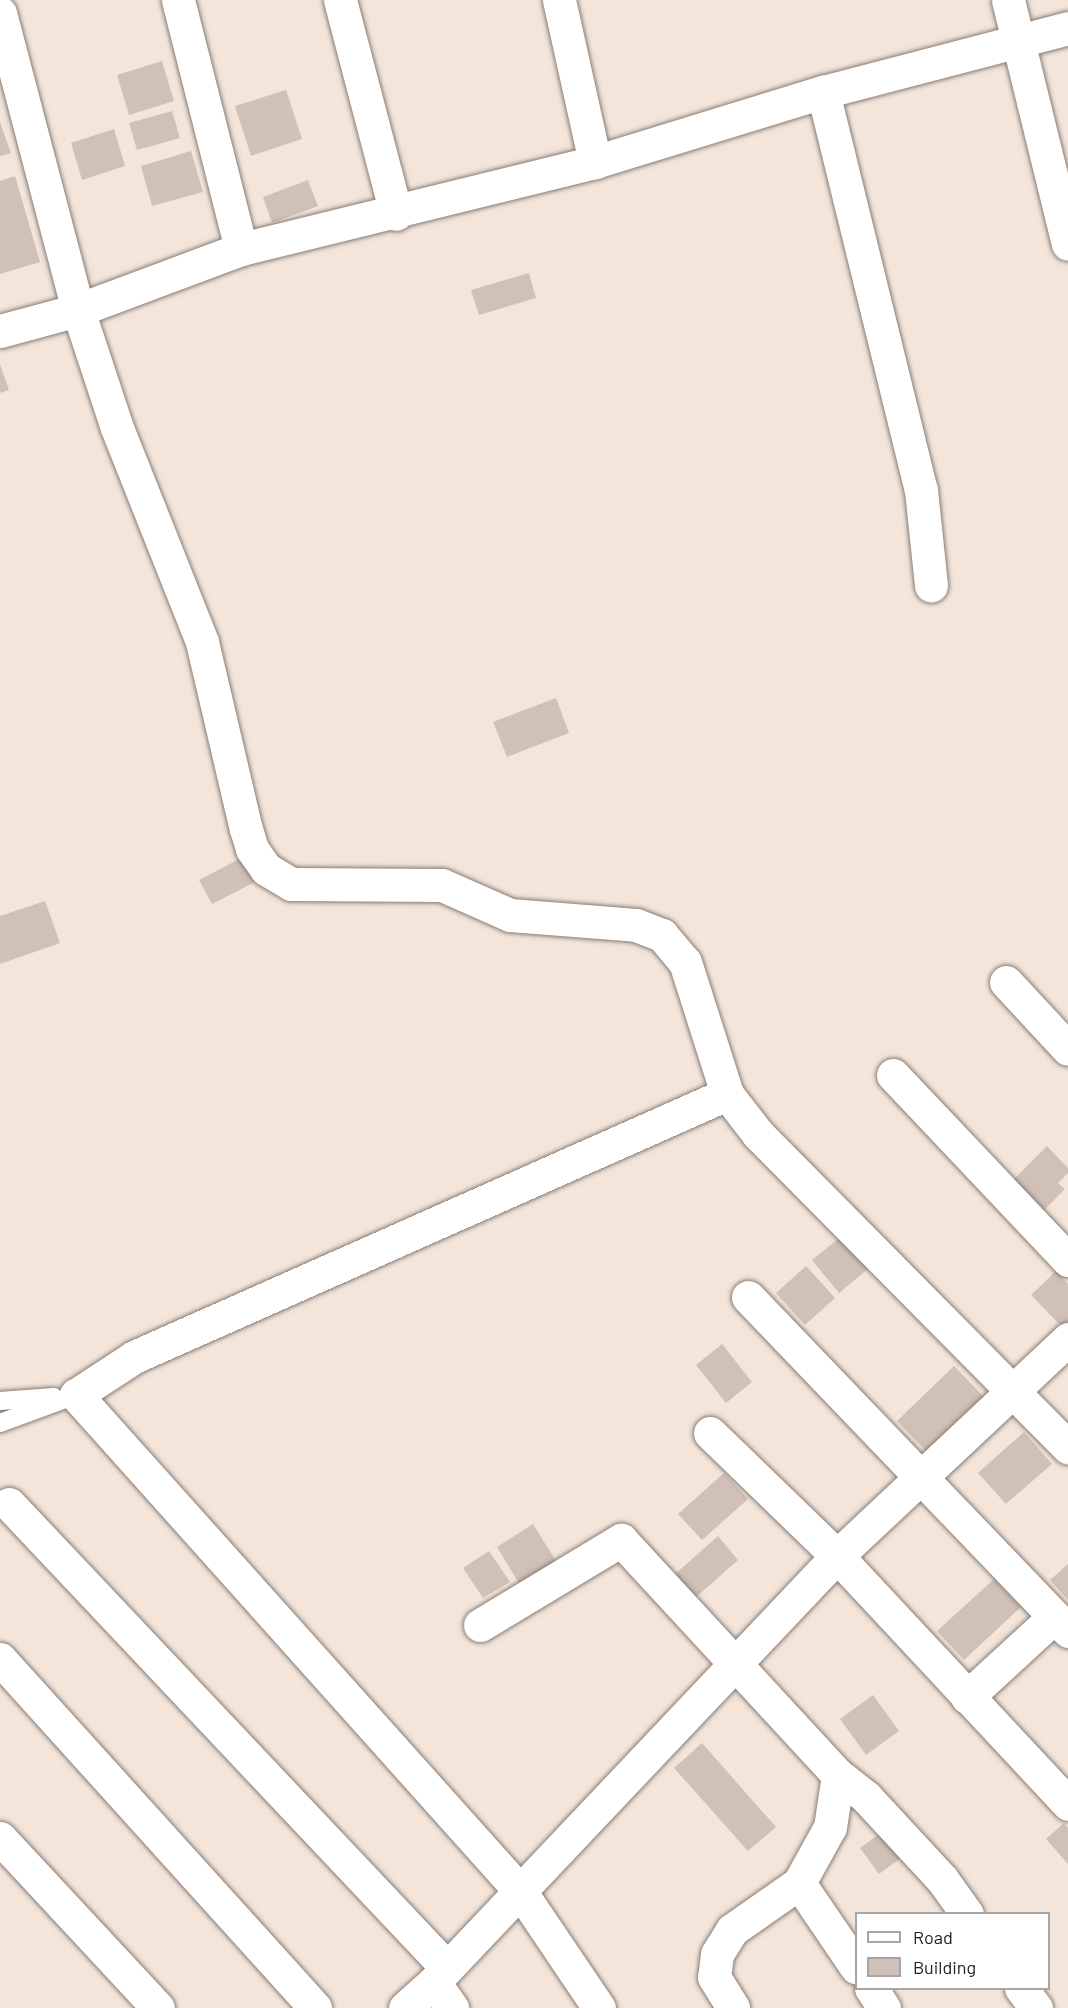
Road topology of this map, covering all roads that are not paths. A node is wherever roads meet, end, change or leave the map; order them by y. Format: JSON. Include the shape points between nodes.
{"nodes":[{"id":1,"x":178,"y":0,"type":"edge"},
{"id":2,"x":340,"y":0,"type":"edge"},
{"id":3,"x":560,"y":0,"type":"edge"},
{"id":4,"x":1008,"y":0,"type":"edge"},
{"id":5,"x":0,"y":13,"type":"edge"},
{"id":6,"x":1068,"y":28,"type":"edge"},
{"id":7,"x":1018,"y":40,"type":"junction"},
{"id":8,"x":823,"y":93,"type":"junction"},
{"id":9,"x":595,"y":162,"type":"junction"},
{"id":10,"x":396,"y":213,"type":"junction"},
{"id":11,"x":1068,"y":244,"type":"edge"},
{"id":12,"x":241,"y":249,"type":"junction"},
{"id":13,"x":78,"y":310,"type":"junction"},
{"id":14,"x":0,"y":331,"type":"edge"},
{"id":15,"x":931,"y":585,"type":"dead end"},
{"id":16,"x":1005,"y":982,"type":"dead end"},
{"id":17,"x":1068,"y":1050,"type":"edge"},
{"id":18,"x":893,"y":1075,"type":"dead end"},
{"id":19,"x":727,"y":1094,"type":"junction"},
{"id":20,"x":1068,"y":1260,"type":"edge"},
{"id":21,"x":748,"y":1297,"type":"dead end"},
{"id":22,"x":1068,"y":1339,"type":"edge"},
{"id":23,"x":1013,"y":1390,"type":"junction"},
{"id":24,"x":76,"y":1395,"type":"junction"},
{"id":25,"x":0,"y":1401,"type":"edge"},
{"id":26,"x":0,"y":1423,"type":"edge"},
{"id":27,"x":710,"y":1433,"type":"dead end"},
{"id":28,"x":1068,"y":1447,"type":"edge"},
{"id":29,"x":921,"y":1477,"type":"junction"},
{"id":30,"x":9,"y":1504,"type":"dead end"},
{"id":31,"x":837,"y":1556,"type":"junction"},
{"id":32,"x":1061,"y":1624,"type":"edge"},
{"id":33,"x":480,"y":1625,"type":"dead end"},
{"id":34,"x":0,"y":1659,"type":"edge"},
{"id":35,"x":734,"y":1662,"type":"junction"},
{"id":36,"x":967,"y":1697,"type":"junction"},
{"id":37,"x":838,"y":1775,"type":"junction"},
{"id":38,"x":1068,"y":1804,"type":"edge"},
{"id":39,"x":0,"y":1838,"type":"edge"},
{"id":40,"x":799,"y":1883,"type":"junction"},
{"id":41,"x":520,"y":1891,"type":"junction"},
{"id":42,"x":966,"y":1912,"type":"edge"},
{"id":43,"x":855,"y":1966,"type":"edge"},
{"id":44,"x":444,"y":1986,"type":"edge"},
{"id":45,"x":872,"y":1990,"type":"edge"},
{"id":46,"x":1022,"y":1990,"type":"edge"},
{"id":47,"x":158,"y":2008,"type":"edge"},
{"id":48,"x":315,"y":2008,"type":"edge"},
{"id":49,"x":405,"y":2008,"type":"edge"},
{"id":50,"x":599,"y":2008,"type":"edge"},
{"id":51,"x":733,"y":2008,"type":"edge"},
{"id":52,"x":884,"y":2008,"type":"edge"},
{"id":53,"x":1036,"y":2008,"type":"edge"}],
"edges":[{"from":1,"to":12,"type":"street"},
{"from":2,"to":10,"type":"street"},
{"from":3,"to":9,"type":"street"},
{"from":4,"to":7,"type":"street"},
{"from":5,"to":13,"type":"street"},
{"from":6,"to":7,"type":"street"},
{"from":7,"to":8,"type":"street"},
{"from":7,"to":11,"type":"street"},
{"from":8,"to":9,"type":"street"},
{"from":8,"to":15,"type":"street","via":[[921,490]]},
{"from":9,"to":10,"type":"street"},
{"from":10,"to":12,"type":"street"},
{"from":12,"to":13,"type":"street"},
{"from":13,"to":14,"type":"street"},
{"from":13,"to":19,"type":"street","via":[[117,428],[202,642],[246,829],[252,849],[266,869],[291,884],[442,885],[510,915],[636,925],[662,935],[685,962]]},
{"from":16,"to":17,"type":"street"},
{"from":18,"to":20,"type":"street"},
{"from":19,"to":23,"type":"street","via":[[758,1134]]},
{"from":19,"to":24,"type":"street","via":[[134,1357]]},
{"from":21,"to":29,"type":"street"},
{"from":22,"to":23,"type":"street"},
{"from":23,"to":28,"type":"street"},
{"from":23,"to":29,"type":"street"},
{"from":24,"to":25,"type":"lane"},
{"from":24,"to":26,"type":"lane"},
{"from":24,"to":41,"type":"street"},
{"from":27,"to":31,"type":"street"},
{"from":29,"to":31,"type":"street"},
{"from":29,"to":32,"type":"street"},
{"from":30,"to":44,"type":"street"},
{"from":31,"to":35,"type":"street"},
{"from":31,"to":36,"type":"street"},
{"from":32,"to":36,"type":"street"},
{"from":33,"to":35,"type":"street","via":[[621,1540]]},
{"from":34,"to":48,"type":"street"},
{"from":35,"to":37,"type":"street"},
{"from":35,"to":41,"type":"street"},
{"from":36,"to":38,"type":"street"},
{"from":37,"to":40,"type":"street","via":[[830,1827]]},
{"from":37,"to":42,"type":"street","via":[[866,1797],[942,1879]]},
{"from":39,"to":47,"type":"street"},
{"from":40,"to":43,"type":"street"},
{"from":40,"to":51,"type":"street","via":[[732,1930],[717,1954],[714,1977]]},
{"from":41,"to":44,"type":"street"},
{"from":41,"to":50,"type":"street"},
{"from":44,"to":49,"type":"street"},
{"from":45,"to":52,"type":"street"},
{"from":46,"to":53,"type":"street"}]}
